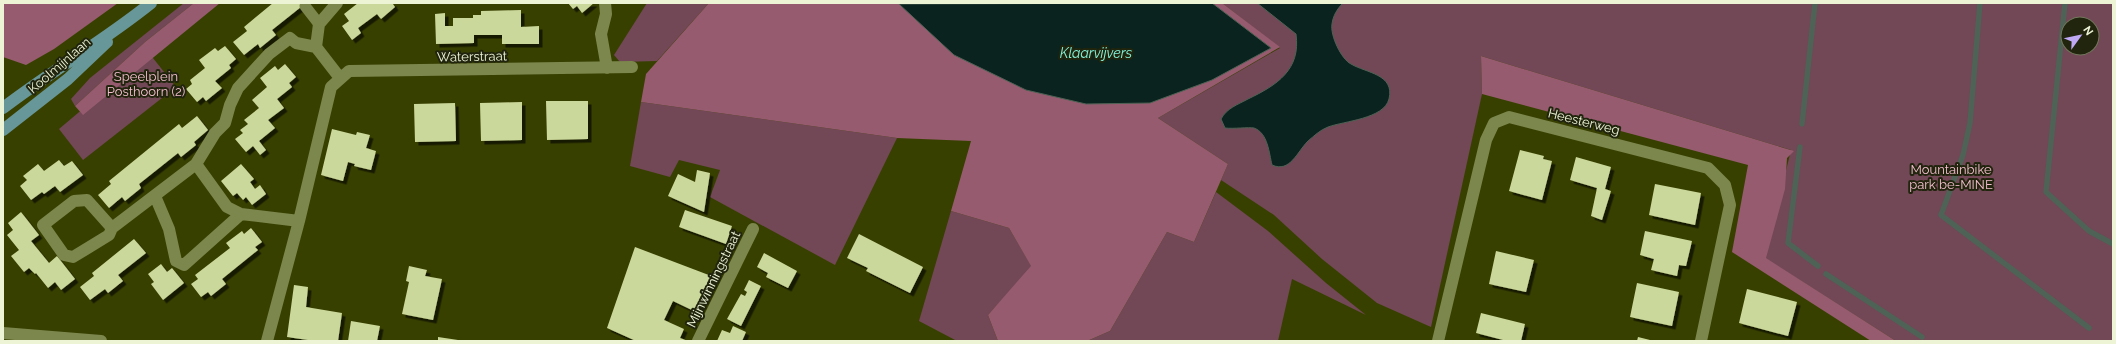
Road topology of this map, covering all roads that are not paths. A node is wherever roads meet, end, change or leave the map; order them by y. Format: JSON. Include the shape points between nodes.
{"nodes":[{"id":1,"x":151,"y":3,"type":"edge"},
{"id":2,"x":337,"y":3,"type":"edge"},
{"id":3,"x":605,"y":3,"type":"edge"},
{"id":4,"x":305,"y":6,"type":"dead end"},
{"id":5,"x":131,"y":19,"type":"junction"},
{"id":6,"x":319,"y":24,"type":"junction"},
{"id":7,"x":316,"y":47,"type":"junction"},
{"id":8,"x":632,"y":67,"type":"dead end"},
{"id":9,"x":607,"y":68,"type":"junction"},
{"id":10,"x":340,"y":78,"type":"junction"},
{"id":11,"x":3,"y":108,"type":"edge"},
{"id":12,"x":3,"y":130,"type":"edge"},
{"id":13,"x":196,"y":164,"type":"junction"},
{"id":14,"x":155,"y":196,"type":"junction"},
{"id":15,"x":241,"y":214,"type":"junction"},
{"id":16,"x":299,"y":221,"type":"junction"},
{"id":17,"x":112,"y":228,"type":"junction"},
{"id":18,"x":753,"y":229,"type":"dead end"},
{"id":19,"x":3,"y":333,"type":"edge"},
{"id":20,"x":101,"y":341,"type":"edge"},
{"id":21,"x":267,"y":341,"type":"edge"},
{"id":22,"x":698,"y":341,"type":"edge"},
{"id":23,"x":1438,"y":341,"type":"edge"},
{"id":24,"x":1701,"y":341,"type":"edge"}],
"edges":[{"from":1,"to":5,"type":"main road","name":"Koolmijnlaan"},
{"from":2,"to":6,"type":"street"},
{"from":3,"to":9,"type":"street","via":[[606,14],[600,34]]},
{"from":4,"to":6,"type":"lane"},
{"from":5,"to":11,"type":"main road","name":"Koolmijnlaan"},
{"from":5,"to":12,"type":"main road","name":"Koolmijnlaan","via":[[68,79]]},
{"from":6,"to":7,"type":"street"},
{"from":7,"to":10,"type":"street"},
{"from":7,"to":13,"type":"street","via":[[296,43],[290,38],[269,54],[238,88],[225,123],[215,133]]},
{"from":8,"to":9,"type":"street","name":"Waterstraat"},
{"from":9,"to":10,"type":"street","name":"Waterstraat","via":[[349,71]]},
{"from":10,"to":16,"type":"street","via":[[331,88]]},
{"from":13,"to":14,"type":"street"},
{"from":13,"to":15,"type":"street","via":[[227,207]]},
{"from":14,"to":15,"type":"street","via":[[169,229],[176,261],[184,265]]},
{"from":14,"to":17,"type":"street"},
{"from":15,"to":16,"type":"street"},
{"from":16,"to":21,"type":"street"},
{"from":17,"to":17,"type":"street","via":[[87,200],[74,201],[43,224],[64,255],[73,257],[109,235]]},
{"from":18,"to":22,"type":"street","name":"Mijnwinningstraat"},
{"from":19,"to":20,"type":"street"},
{"from":23,"to":24,"type":"street","name":"Heesterweg","via":[[1486,140],[1494,123],[1509,117],[1708,168],[1725,185],[1730,205]]}]}
